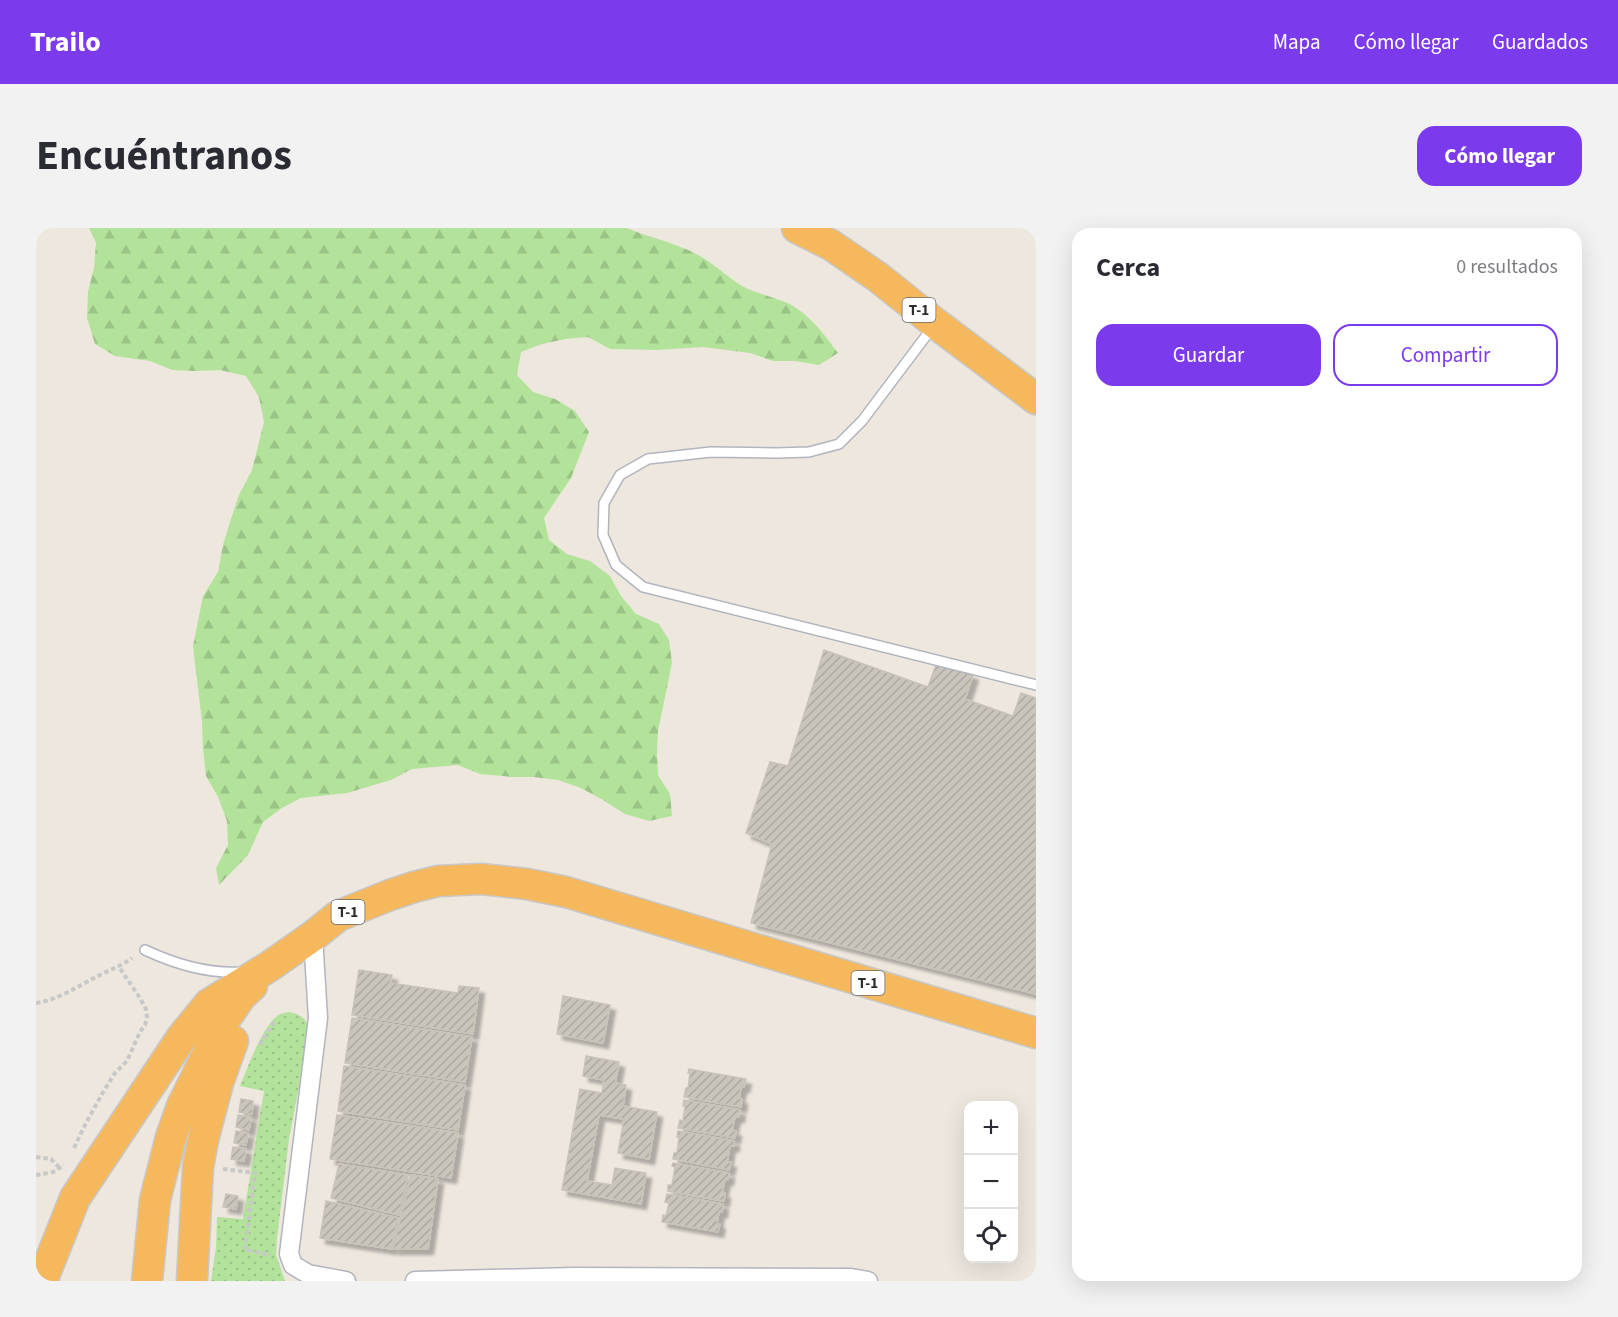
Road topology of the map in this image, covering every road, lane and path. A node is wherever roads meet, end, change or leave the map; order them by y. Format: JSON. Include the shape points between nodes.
{"nodes":[{"id":1,"x":797,"y":228,"type":"edge"},
{"id":2,"x":936,"y":323,"type":"junction"},
{"id":3,"x":1036,"y":399,"type":"edge"},
{"id":4,"x":1036,"y":685,"type":"edge"},
{"id":5,"x":313,"y":936,"type":"junction"},
{"id":6,"x":146,"y":950,"type":"joint"},
{"id":7,"x":270,"y":966,"type":"junction"},
{"id":8,"x":119,"y":968,"type":"junction"},
{"id":9,"x":36,"y":1003,"type":"edge"},
{"id":10,"x":1036,"y":1034,"type":"edge"},
{"id":11,"x":70,"y":1154,"type":"dead end"},
{"id":12,"x":36,"y":1157,"type":"edge"},
{"id":13,"x":66,"y":1162,"type":"dead end"},
{"id":14,"x":60,"y":1168,"type":"junction"},
{"id":15,"x":255,"y":1173,"type":"dead end"},
{"id":16,"x":36,"y":1175,"type":"edge"},
{"id":17,"x":276,"y":1255,"type":"dead end"},
{"id":18,"x":42,"y":1281,"type":"edge"},
{"id":19,"x":147,"y":1281,"type":"edge"},
{"id":20,"x":192,"y":1281,"type":"edge"},
{"id":21,"x":346,"y":1281,"type":"edge"},
{"id":22,"x":416,"y":1281,"type":"edge"},
{"id":23,"x":868,"y":1281,"type":"edge"}],
"edges":[{"from":1,"to":2,"type":"highway","number":"T-1","via":[[879,278]]},
{"from":2,"to":3,"type":"highway","number":"T-1"},
{"from":2,"to":4,"type":"lane","via":[[862,421],[839,444],[809,452],[711,452],[648,459],[620,475],[604,503],[603,535],[616,565],[643,587]]},
{"from":5,"to":7,"type":"highway","number":"T-1"},
{"from":5,"to":10,"type":"highway","number":"T-1","via":[[338,916],[438,881],[481,879],[527,884],[617,906]]},
{"from":5,"to":21,"type":"street","via":[[318,1017],[288,1254],[293,1264],[308,1274]]},
{"from":6,"to":7,"type":"lane","via":[[171,961],[213,971],[241,972]]},
{"from":6,"to":8,"type":"path"},
{"from":7,"to":18,"type":"highway","via":[[209,1004],[182,1037],[75,1198]]},
{"from":7,"to":19,"type":"highway","via":[[224,1021],[182,1106],[155,1200]]},
{"from":7,"to":20,"type":"highway","via":[[228,1054],[203,1140]]},
{"from":8,"to":9,"type":"path"},
{"from":8,"to":11,"type":"path","via":[[146,1009],[146,1025]]},
{"from":12,"to":14,"type":"path","via":[[51,1159]]},
{"from":13,"to":14,"type":"path"},
{"from":14,"to":16,"type":"path"},
{"from":15,"to":17,"type":"path","via":[[245,1250]]},
{"from":22,"to":23,"type":"street","via":[[574,1277]]}]}
